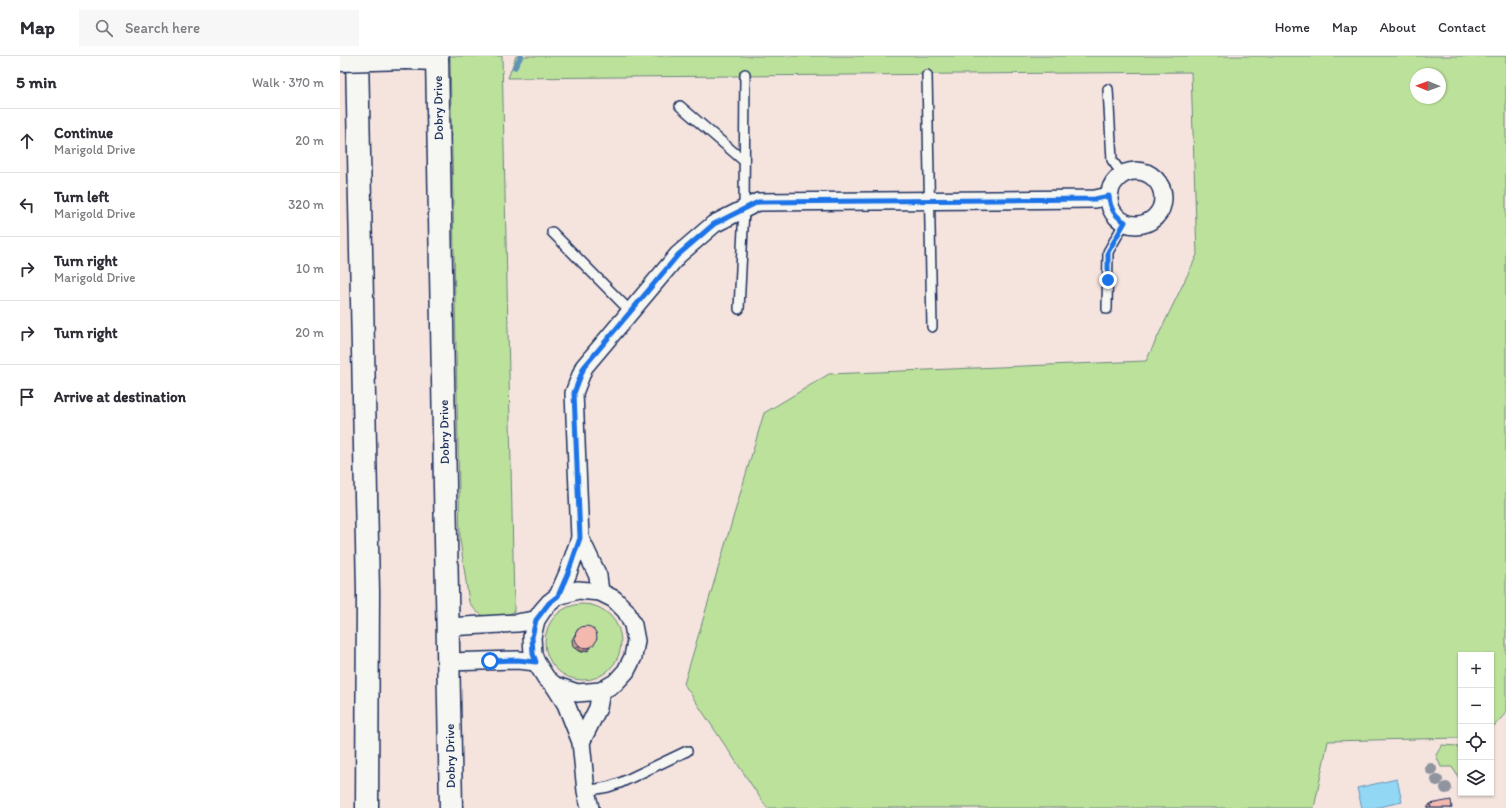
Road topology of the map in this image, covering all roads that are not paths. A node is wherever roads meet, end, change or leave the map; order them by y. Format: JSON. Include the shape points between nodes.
{"nodes":[{"id":1,"x":358,"y":56,"type":"edge"},
{"id":2,"x":437,"y":57,"type":"edge"},
{"id":3,"x":340,"y":60,"type":"edge"},
{"id":4,"x":745,"y":74,"type":"dead end"},
{"id":5,"x":927,"y":75,"type":"dead end"},
{"id":6,"x":1108,"y":89,"type":"dead end"},
{"id":7,"x":680,"y":106,"type":"dead end"},
{"id":8,"x":744,"y":161,"type":"junction"},
{"id":9,"x":1122,"y":174,"type":"junction"},
{"id":10,"x":1109,"y":196,"type":"junction"},
{"id":11,"x":929,"y":200,"type":"junction"},
{"id":12,"x":744,"y":209,"type":"junction"},
{"id":13,"x":1125,"y":222,"type":"junction"},
{"id":14,"x":552,"y":232,"type":"dead end"},
{"id":15,"x":739,"y":309,"type":"dead end"},
{"id":16,"x":1107,"y":309,"type":"dead end"},
{"id":17,"x":630,"y":311,"type":"junction"},
{"id":18,"x":932,"y":327,"type":"dead end"},
{"id":19,"x":580,"y":538,"type":"junction"},
{"id":20,"x":600,"y":592,"type":"junction"},
{"id":21,"x":558,"y":596,"type":"junction"},
{"id":22,"x":536,"y":620,"type":"junction"},
{"id":23,"x":448,"y":627,"type":"junction"},
{"id":24,"x":448,"y":662,"type":"junction"},
{"id":25,"x":536,"y":662,"type":"junction"},
{"id":26,"x":554,"y":685,"type":"junction"},
{"id":27,"x":601,"y":691,"type":"junction"},
{"id":28,"x":581,"y":742,"type":"junction"},
{"id":29,"x":687,"y":751,"type":"dead end"},
{"id":30,"x":586,"y":791,"type":"junction"},
{"id":31,"x":368,"y":808,"type":"edge"},
{"id":32,"x":451,"y":808,"type":"edge"},
{"id":33,"x":590,"y":808,"type":"edge"}],
"edges":[{"from":1,"to":31,"type":"main road","via":[[368,584]]},
{"from":2,"to":3,"type":"main road","bridge":true},
{"from":2,"to":23,"type":"main road","name":"Dobry Drive"},
{"from":4,"to":8,"type":"lane"},
{"from":5,"to":11,"type":"lane"},
{"from":6,"to":9,"type":"lane","via":[[1112,160]]},
{"from":7,"to":8,"type":"lane"},
{"from":8,"to":12,"type":"lane"},
{"from":9,"to":10,"type":"street","via":[[1115,180]]},
{"from":9,"to":13,"type":"street","via":[[1142,171],[1158,182],[1162,191],[1159,210],[1153,218],[1144,223]]},
{"from":10,"to":11,"type":"street","via":[[1095,199]]},
{"from":10,"to":13,"type":"street","via":[[1113,212]]},
{"from":11,"to":12,"type":"street","via":[[758,202]]},
{"from":11,"to":18,"type":"lane"},
{"from":12,"to":15,"type":"lane"},
{"from":12,"to":17,"type":"street","via":[[714,224],[678,255]]},
{"from":13,"to":16,"type":"lane","via":[[1108,252]]},
{"from":14,"to":17,"type":"lane"},
{"from":17,"to":19,"type":"street","via":[[584,367],[574,393]]},
{"from":19,"to":20,"type":"street","via":[[598,576]]},
{"from":19,"to":21,"type":"street"},
{"from":20,"to":21,"type":"street","via":[[578,590]]},
{"from":20,"to":27,"type":"street","via":[[626,611],[633,625],[636,641],[633,657],[626,672],[615,683]]},
{"from":21,"to":22,"type":"street"},
{"from":22,"to":23,"type":"street"},
{"from":22,"to":25,"type":"street","via":[[532,637]]},
{"from":23,"to":24,"type":"main road","name":"Dobry Drive"},
{"from":24,"to":25,"type":"street"},
{"from":24,"to":32,"type":"main road","name":"Dobry Drive"},
{"from":25,"to":26,"type":"street"},
{"from":26,"to":27,"type":"street","via":[[577,693]]},
{"from":26,"to":28,"type":"street","via":[[566,704]]},
{"from":27,"to":28,"type":"street","via":[[598,708]]},
{"from":28,"to":30,"type":"street"},
{"from":29,"to":30,"type":"lane","via":[[620,783]]},
{"from":30,"to":33,"type":"street"}]}
